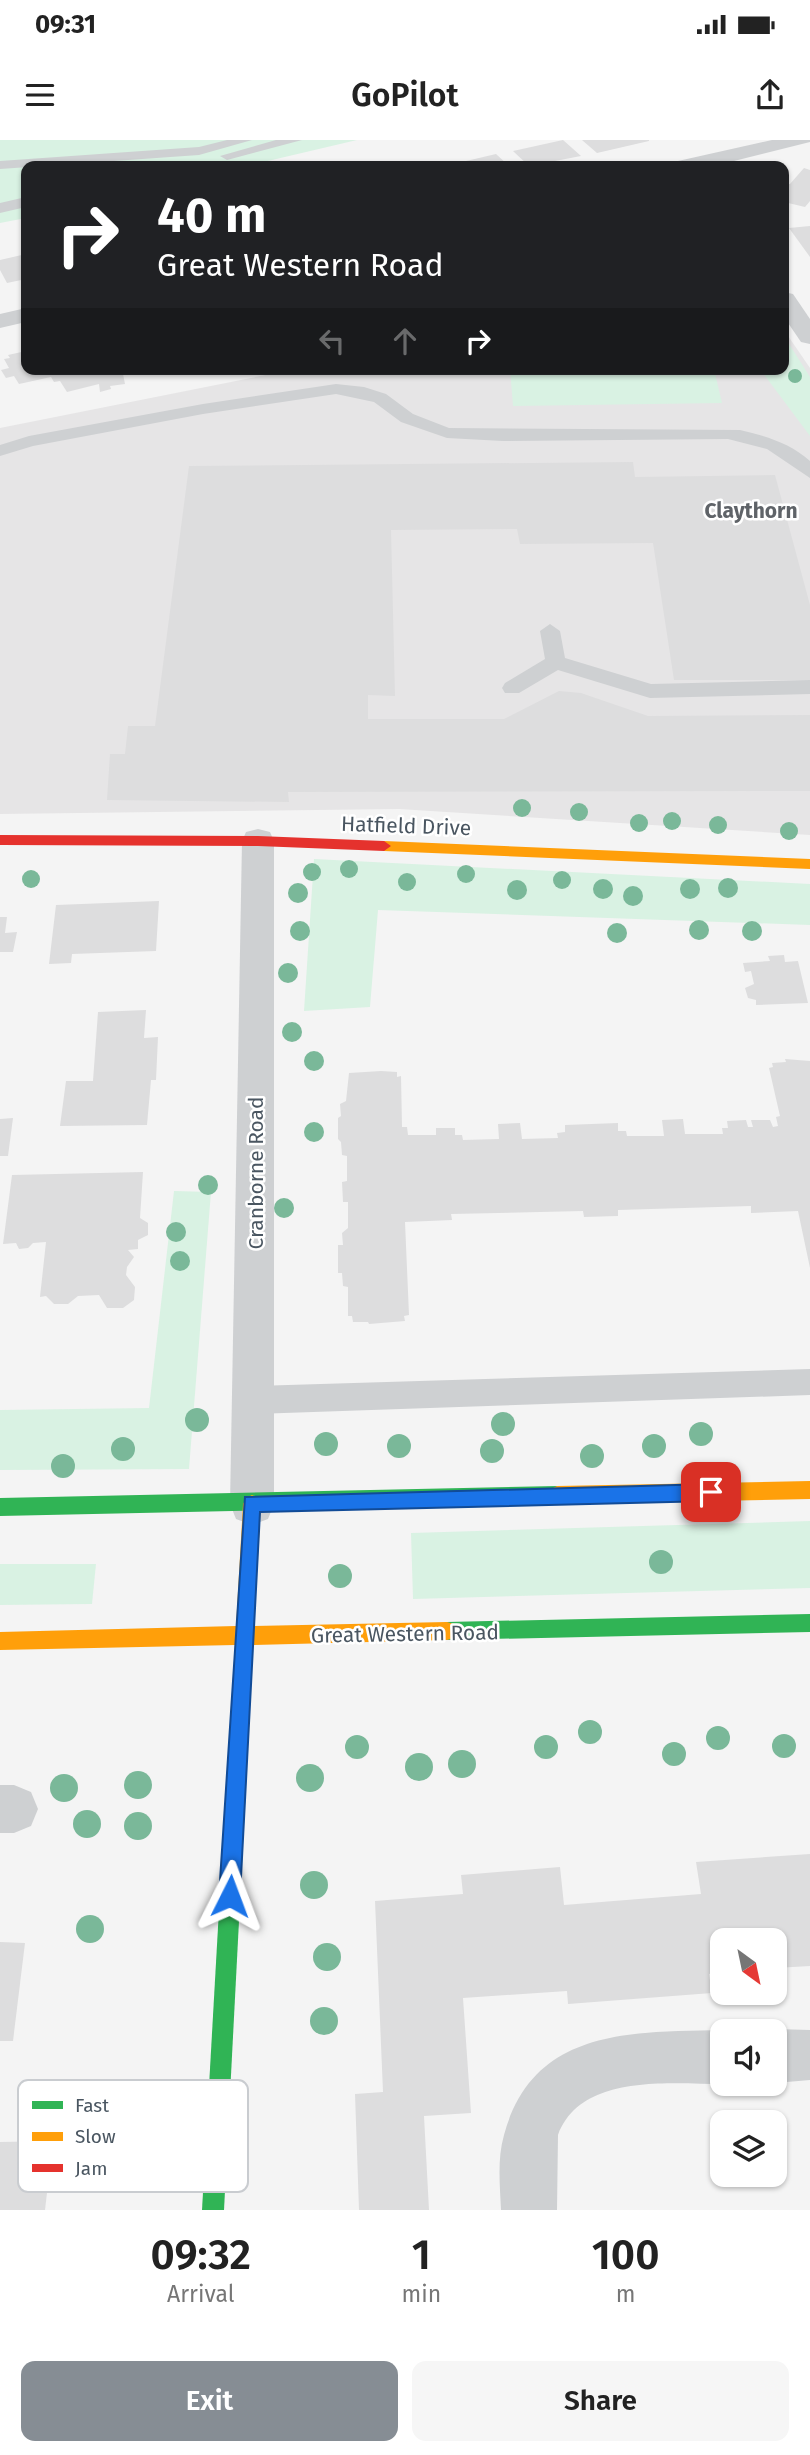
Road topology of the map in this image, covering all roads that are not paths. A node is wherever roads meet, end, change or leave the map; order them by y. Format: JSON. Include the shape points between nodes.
{"nodes":[{"id":1,"x":245,"y":140,"type":"edge"},
{"id":2,"x":295,"y":140,"type":"edge"},
{"id":3,"x":802,"y":140,"type":"edge"},
{"id":4,"x":57,"y":161,"type":"edge"},
{"id":5,"x":203,"y":161,"type":"edge"},
{"id":6,"x":712,"y":161,"type":"edge"},
{"id":7,"x":21,"y":164,"type":"edge"},
{"id":8,"x":0,"y":165,"type":"edge"},
{"id":9,"x":21,"y":203,"type":"edge"},
{"id":10,"x":0,"y":208,"type":"edge"},
{"id":11,"x":789,"y":306,"type":"edge"},
{"id":12,"x":21,"y":316,"type":"edge"},
{"id":13,"x":0,"y":321,"type":"edge"},
{"id":14,"x":810,"y":337,"type":"edge"},
{"id":15,"x":0,"y":451,"type":"edge"},
{"id":16,"x":810,"y":472,"type":"edge"},
{"id":17,"x":550,"y":631,"type":"dead end"},
{"id":18,"x":556,"y":662,"type":"junction"},
{"id":19,"x":810,"y":687,"type":"edge"},
{"id":20,"x":512,"y":688,"type":"dead end"},
{"id":21,"x":0,"y":840,"type":"edge"},
{"id":22,"x":258,"y":841,"type":"junction"},
{"id":23,"x":810,"y":864,"type":"edge"},
{"id":24,"x":810,"y":1382,"type":"edge"},
{"id":25,"x":255,"y":1400,"type":"junction"},
{"id":26,"x":810,"y":1490,"type":"edge"},
{"id":27,"x":252,"y":1504,"type":"junction"},
{"id":28,"x":0,"y":1507,"type":"edge"},
{"id":29,"x":810,"y":1623,"type":"edge"},
{"id":30,"x":244,"y":1638,"type":"junction"},
{"id":31,"x":0,"y":1641,"type":"edge"},
{"id":32,"x":710,"y":2057,"type":"edge"},
{"id":33,"x":220,"y":2080,"type":"edge"},
{"id":34,"x":214,"y":2192,"type":"edge"},
{"id":35,"x":213,"y":2210,"type":"edge"},
{"id":36,"x":529,"y":2210,"type":"edge"}],
"edges":[{"from":1,"to":4,"type":"lane","via":[[199,151]]},
{"from":2,"to":5,"type":"lane"},
{"from":3,"to":6,"type":"street"},
{"from":7,"to":8,"type":"lane"},
{"from":9,"to":10,"type":"lane"},
{"from":11,"to":14,"type":"street"},
{"from":12,"to":13,"type":"street"},
{"from":15,"to":16,"type":"lane","via":[[29,441],[336,389],[365,392],[407,418],[447,433],[728,434],[750,437],[790,454]]},
{"from":17,"to":18,"type":"lane"},
{"from":18,"to":19,"type":"lane","via":[[650,691]]},
{"from":18,"to":20,"type":"lane"},
{"from":21,"to":22,"type":"street","name":"Hatfield Drive"},
{"from":22,"to":23,"type":"street","name":"Hatfield Drive"},
{"from":22,"to":25,"type":"street","name":"Cranborne Road"},
{"from":24,"to":25,"type":"lane"},
{"from":25,"to":27,"type":"street","name":"Cranborne Road"},
{"from":26,"to":27,"type":"street"},
{"from":27,"to":28,"type":"street"},
{"from":27,"to":30,"type":"street"},
{"from":29,"to":30,"type":"street","name":"Great Western Road"},
{"from":30,"to":31,"type":"street","name":"Great Western Road"},
{"from":30,"to":33,"type":"street"},
{"from":32,"to":36,"type":"street","via":[[629,2060],[587,2069],[562,2084],[541,2107],[531,2132]]},
{"from":34,"to":35,"type":"street"}]}
